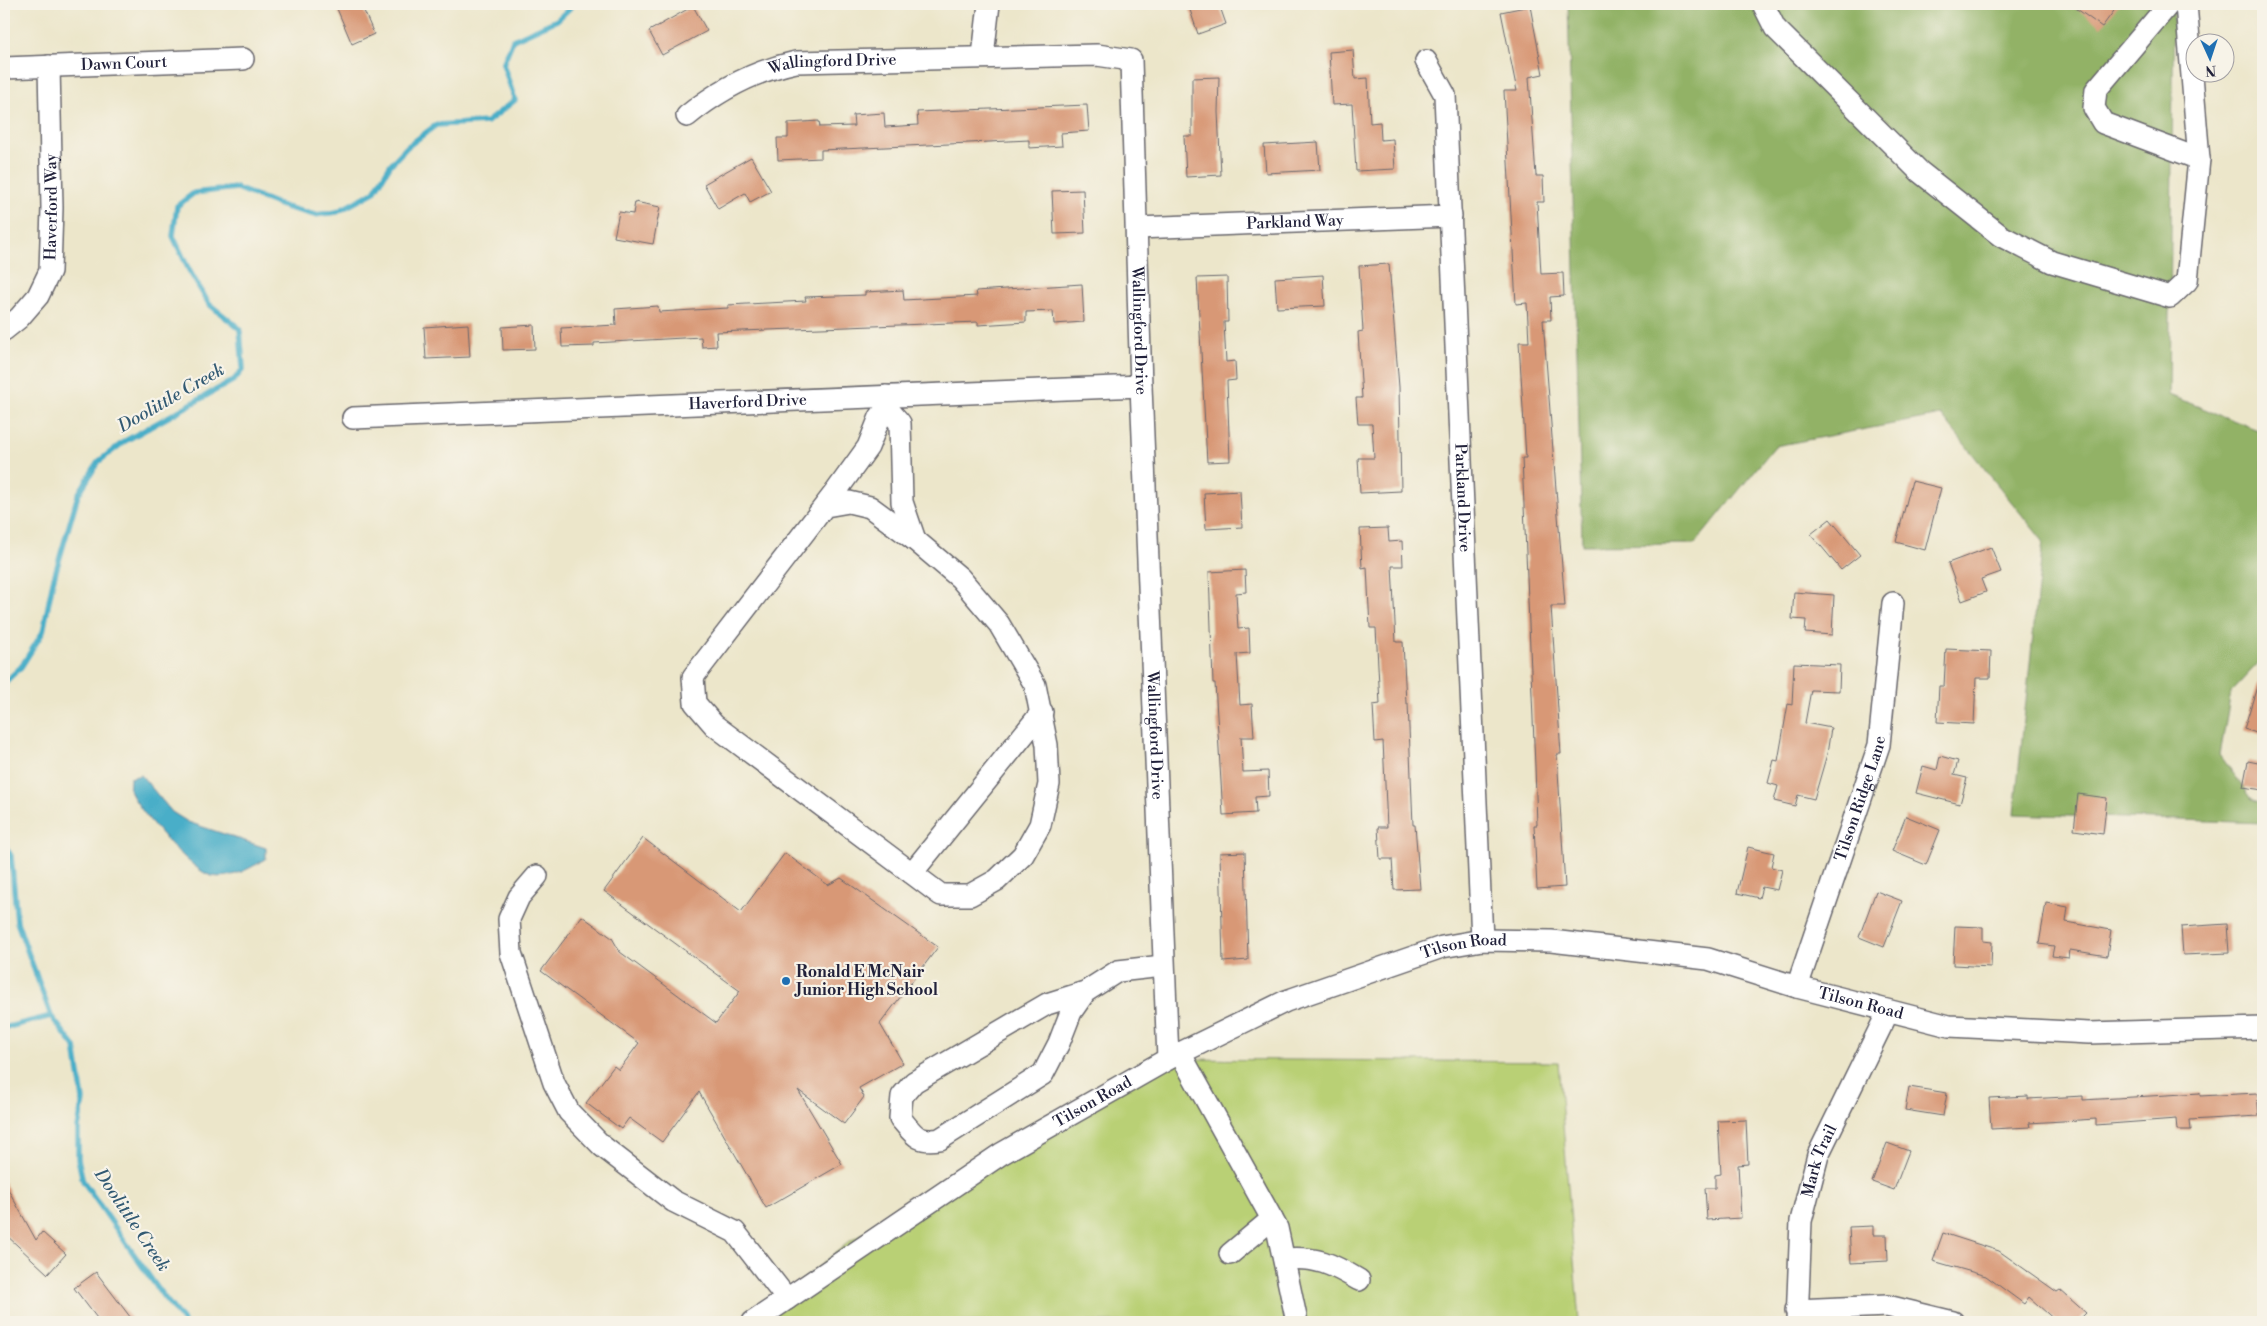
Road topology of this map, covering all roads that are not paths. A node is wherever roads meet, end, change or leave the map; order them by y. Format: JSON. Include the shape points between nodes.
{"nodes":[{"id":1,"x":989,"y":4,"type":"edge"},
{"id":2,"x":1762,"y":4,"type":"edge"},
{"id":3,"x":2169,"y":4,"type":"edge"},
{"id":4,"x":2186,"y":4,"type":"edge"},
{"id":5,"x":983,"y":56,"type":"junction"},
{"id":6,"x":243,"y":59,"type":"dead end"},
{"id":7,"x":1426,"y":61,"type":"dead end"},
{"id":8,"x":49,"y":66,"type":"junction"},
{"id":9,"x":4,"y":68,"type":"edge"},
{"id":10,"x":687,"y":116,"type":"dead end"},
{"id":11,"x":2199,"y":159,"type":"junction"},
{"id":12,"x":1451,"y":216,"type":"junction"},
{"id":13,"x":1137,"y":228,"type":"junction"},
{"id":14,"x":4,"y":330,"type":"edge"},
{"id":15,"x":1141,"y":386,"type":"junction"},
{"id":16,"x":886,"y":402,"type":"junction"},
{"id":17,"x":353,"y":418,"type":"dead end"},
{"id":18,"x":826,"y":506,"type":"junction"},
{"id":19,"x":915,"y":540,"type":"junction"},
{"id":20,"x":1893,"y":603,"type":"dead end"},
{"id":21,"x":1042,"y":712,"type":"junction"},
{"id":22,"x":912,"y":873,"type":"junction"},
{"id":23,"x":537,"y":876,"type":"dead end"},
{"id":24,"x":1482,"y":940,"type":"junction"},
{"id":25,"x":1163,"y":966,"type":"junction"},
{"id":26,"x":1796,"y":987,"type":"junction"},
{"id":27,"x":1085,"y":992,"type":"junction"},
{"id":28,"x":1888,"y":1012,"type":"junction"},
{"id":29,"x":2263,"y":1028,"type":"edge"},
{"id":30,"x":1174,"y":1056,"type":"junction"},
{"id":31,"x":1272,"y":1219,"type":"junction"},
{"id":32,"x":1230,"y":1254,"type":"dead end"},
{"id":33,"x":1284,"y":1259,"type":"junction"},
{"id":34,"x":1359,"y":1280,"type":"dead end"},
{"id":35,"x":787,"y":1299,"type":"junction"},
{"id":36,"x":1797,"y":1316,"type":"edge"},
{"id":37,"x":754,"y":1322,"type":"edge"},
{"id":38,"x":1297,"y":1322,"type":"edge"},
{"id":39,"x":1953,"y":1322,"type":"edge"}],
"edges":[{"from":1,"to":5,"type":"street"},
{"from":2,"to":11,"type":"street","via":[[1775,28],[1920,172],[2001,236],[2052,262],[2170,297],[2187,281]]},
{"from":3,"to":11,"type":"street","via":[[2096,90],[2094,108],[2103,124]]},
{"from":4,"to":11,"type":"street"},
{"from":5,"to":10,"type":"street","name":"Wallingford Drive","via":[[796,62],[739,80]]},
{"from":5,"to":13,"type":"street","name":"Wallingford Drive","via":[[1097,55],[1130,60]]},
{"from":6,"to":8,"type":"street","name":"Dawn Court"},
{"from":7,"to":12,"type":"street","name":"Parkland Drive","via":[[1445,95]]},
{"from":8,"to":9,"type":"street","name":"Dawn Court"},
{"from":8,"to":14,"type":"street","name":"Haverford Way","via":[[50,271],[38,296]]},
{"from":12,"to":13,"type":"street","name":"Parkland Way"},
{"from":12,"to":24,"type":"street","name":"Parkland Drive"},
{"from":13,"to":15,"type":"street","name":"Wallingford Drive"},
{"from":15,"to":16,"type":"street","name":"Haverford Drive"},
{"from":15,"to":25,"type":"street","name":"Wallingford Drive"},
{"from":16,"to":17,"type":"street","name":"Haverford Drive"},
{"from":16,"to":18,"type":"street","via":[[868,447]]},
{"from":16,"to":19,"type":"street","via":[[900,423],[902,502]]},
{"from":18,"to":19,"type":"street","via":[[850,502],[870,507]]},
{"from":18,"to":22,"type":"street","via":[[693,677],[695,703],[714,725]]},
{"from":19,"to":21,"type":"street","via":[[960,578],[999,624],[1035,686]]},
{"from":20,"to":26,"type":"street","name":"Tilson Ridge Lane","via":[[1879,745]]},
{"from":21,"to":22,"type":"street"},
{"from":21,"to":22,"type":"street","via":[[1049,784],[1040,824],[1023,855],[997,880],[970,895],[942,894]]},
{"from":23,"to":35,"type":"street","via":[[518,897],[509,919],[511,953],[554,1083],[569,1112],[602,1146],[673,1201],[735,1232]]},
{"from":24,"to":26,"type":"street","name":"Tilson Road","via":[[1550,941],[1708,959]]},
{"from":24,"to":30,"type":"street","name":"Tilson Road","via":[[1442,947],[1286,1001]]},
{"from":25,"to":27,"type":"street","via":[[1118,971]]},
{"from":25,"to":30,"type":"street","name":"Wallingford Drive"},
{"from":26,"to":28,"type":"street","name":"Tilson Road"},
{"from":27,"to":27,"type":"street","via":[[1048,1004],[914,1082],[902,1096],[900,1118],[917,1138],[928,1141],[940,1139],[1043,1074],[1071,1012]]},
{"from":28,"to":29,"type":"street","name":"Tilson Road","via":[[1949,1026],[2079,1032]]},
{"from":28,"to":36,"type":"street","name":"Mark Trail","via":[[1818,1155],[1800,1221]]},
{"from":30,"to":31,"type":"street"},
{"from":30,"to":35,"type":"street","name":"Tilson Road","via":[[1001,1154]]},
{"from":31,"to":32,"type":"street"},
{"from":31,"to":33,"type":"street"},
{"from":33,"to":34,"type":"street","via":[[1329,1263]]},
{"from":33,"to":38,"type":"street"},
{"from":35,"to":37,"type":"street","name":"Tilson Road"},
{"from":36,"to":39,"type":"street","via":[[1887,1306]]}]}
